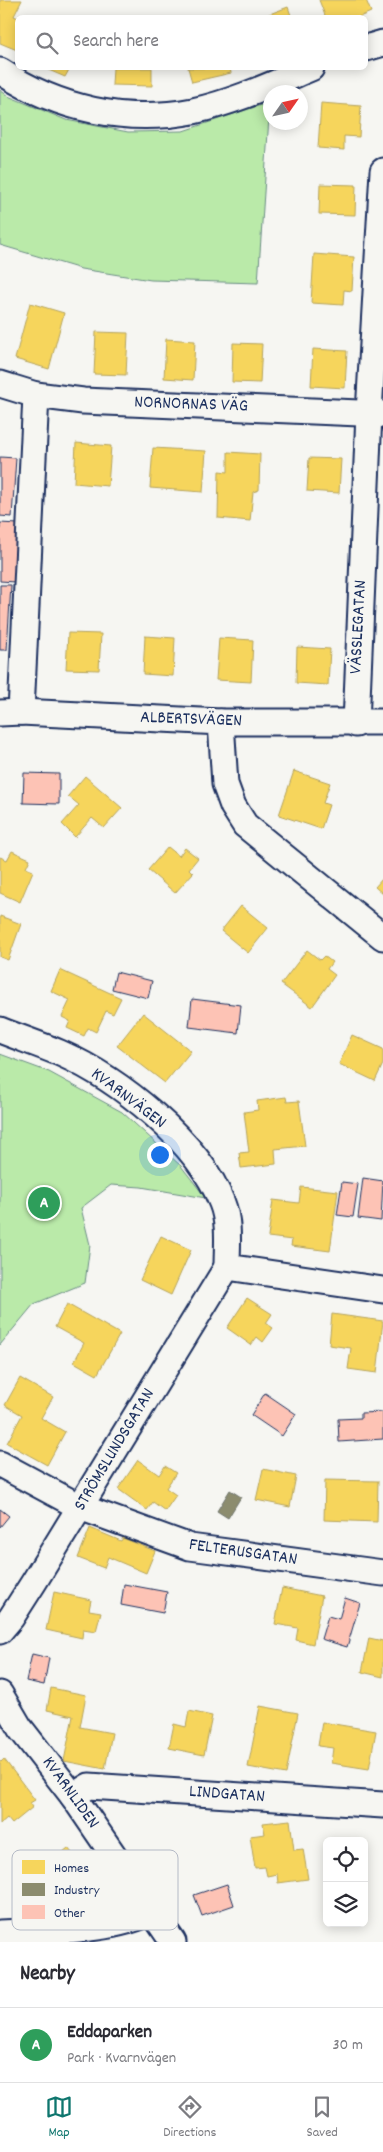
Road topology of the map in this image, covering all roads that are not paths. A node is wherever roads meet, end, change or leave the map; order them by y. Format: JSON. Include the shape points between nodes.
{"nodes":[{"id":1,"x":383,"y":43,"type":"edge"},
{"id":2,"x":368,"y":47,"type":"edge"},
{"id":3,"x":306,"y":70,"type":"edge"},
{"id":4,"x":0,"y":71,"type":"edge"},
{"id":5,"x":383,"y":170,"type":"edge"},
{"id":6,"x":0,"y":384,"type":"edge"},
{"id":7,"x":36,"y":395,"type":"junction"},
{"id":8,"x":376,"y":413,"type":"edge"},
{"id":9,"x":11,"y":713,"type":"edge"},
{"id":10,"x":221,"y":722,"type":"junction"},
{"id":11,"x":383,"y":722,"type":"edge"},
{"id":12,"x":356,"y":724,"type":"junction"},
{"id":13,"x":383,"y":937,"type":"edge"},
{"id":14,"x":0,"y":1030,"type":"edge"},
{"id":15,"x":227,"y":1267,"type":"junction"},
{"id":16,"x":383,"y":1290,"type":"edge"},
{"id":17,"x":0,"y":1464,"type":"edge"},
{"id":18,"x":80,"y":1507,"type":"junction"},
{"id":19,"x":383,"y":1572,"type":"edge"},
{"id":20,"x":0,"y":1632,"type":"edge"},
{"id":21,"x":0,"y":1694,"type":"edge"},
{"id":22,"x":73,"y":1796,"type":"junction"},
{"id":23,"x":383,"y":1805,"type":"edge"},
{"id":24,"x":110,"y":1850,"type":"edge"},
{"id":25,"x":46,"y":1930,"type":"edge"},
{"id":26,"x":165,"y":1930,"type":"edge"},
{"id":27,"x":0,"y":1933,"type":"edge"},
{"id":28,"x":173,"y":1942,"type":"edge"}],
"edges":[{"from":1,"to":2,"type":"street"},
{"from":3,"to":4,"type":"street","via":[[220,103],[153,116],[125,116],[76,107],[42,95]]},
{"from":5,"to":8,"type":"street","name":"VÄSSLEGATAN"},
{"from":6,"to":7,"type":"street","name":"NORNORNAS VÄG"},
{"from":7,"to":8,"type":"street","name":"NORNORNAS VÄG","via":[[83,401]]},
{"from":7,"to":9,"type":"street"},
{"from":8,"to":12,"type":"street","name":"VÄSSLEGATAN"},
{"from":9,"to":10,"type":"street","name":"ALBERTSVÄGEN"},
{"from":10,"to":12,"type":"street","name":"ALBERTSVÄGEN"},
{"from":10,"to":13,"type":"street","via":[[224,784],[245,825]]},
{"from":11,"to":12,"type":"street","name":"ALBERTSVÄGEN"},
{"from":14,"to":15,"type":"street","name":"KVARNVÄGEN","via":[[62,1054],[112,1083],[181,1140],[203,1168],[223,1204],[228,1225]]},
{"from":15,"to":16,"type":"street"},
{"from":15,"to":18,"type":"street","name":"STRÖMSLUNDSGATAN"},
{"from":17,"to":18,"type":"street","name":"FELTERUSGATAN"},
{"from":18,"to":19,"type":"street","name":"FELTERUSGATAN","via":[[190,1547]]},
{"from":18,"to":20,"type":"street","name":"STRÖMSLUNDSGATAN","via":[[12,1618]]},
{"from":21,"to":22,"type":"street","name":"KVARNLIDEN","via":[[20,1728]]},
{"from":22,"to":23,"type":"street","name":"LINDGATAN","via":[[89,1786]]},
{"from":22,"to":24,"type":"street","name":"KVARNLIDEN"},
{"from":25,"to":27,"type":"street"},
{"from":26,"to":28,"type":"street","name":"KVARNLIDEN"}]}
